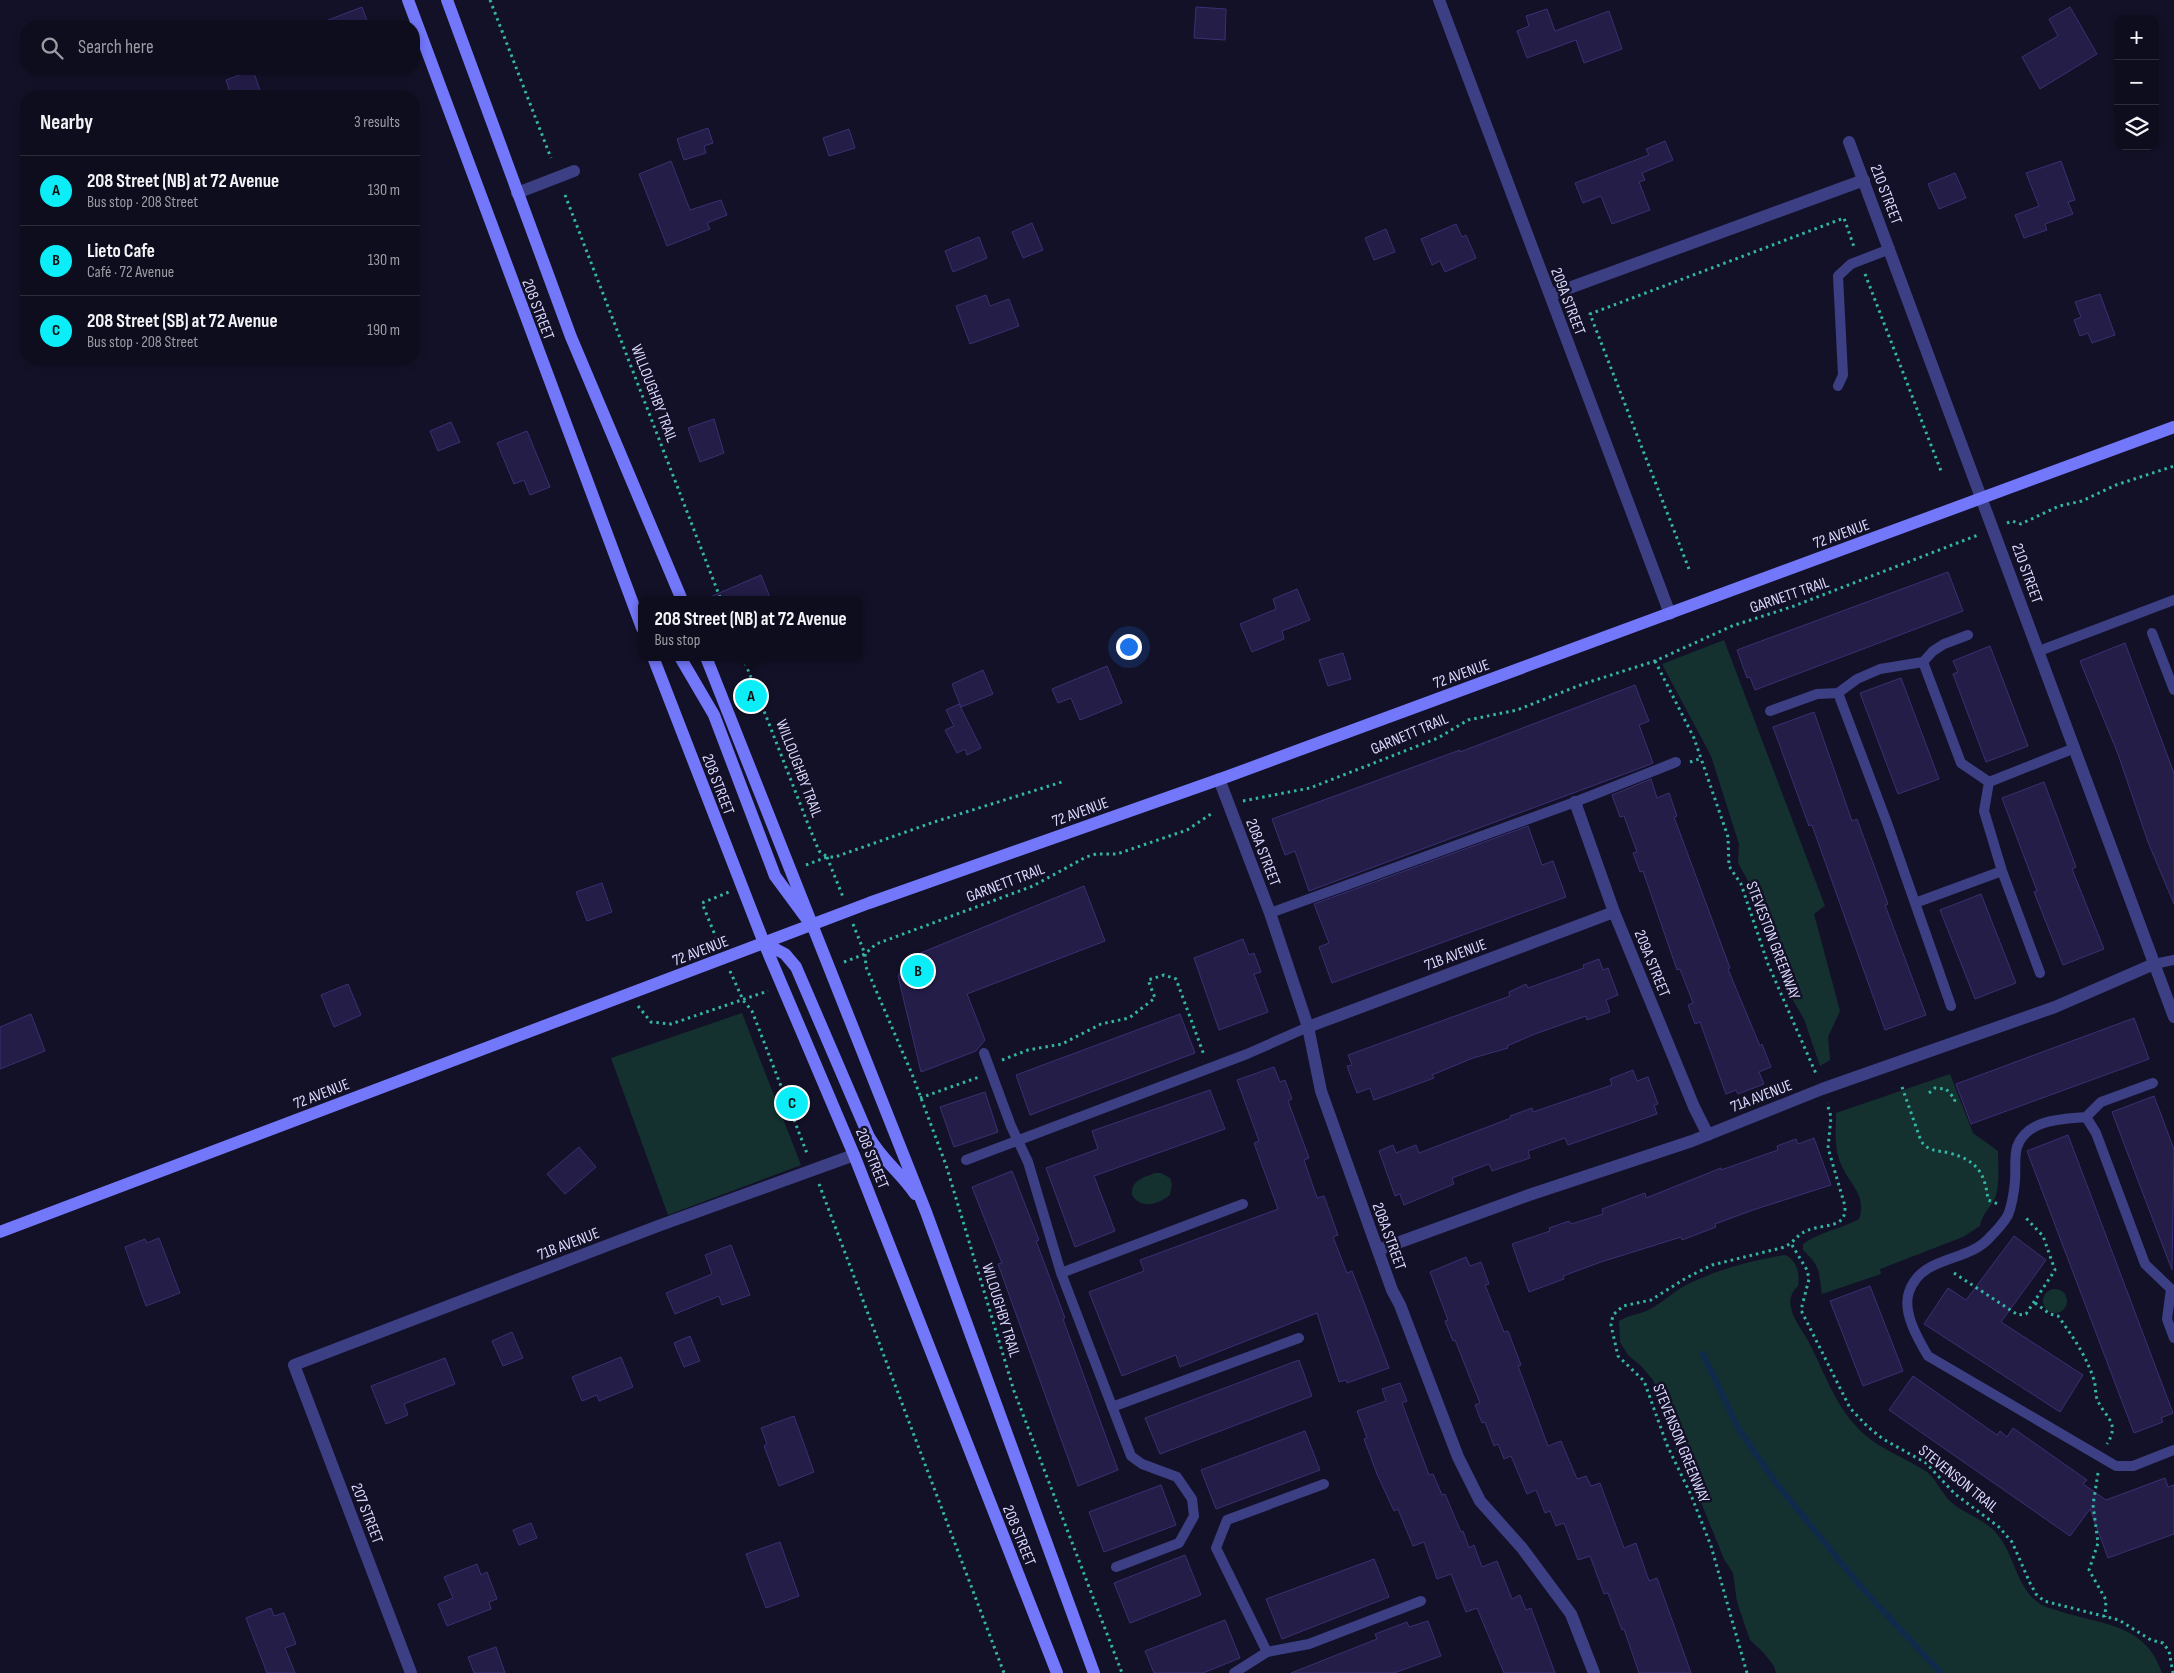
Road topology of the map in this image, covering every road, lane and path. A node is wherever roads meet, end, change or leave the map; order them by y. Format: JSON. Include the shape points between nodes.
{"nodes":[{"id":1,"x":408,"y":0,"type":"edge"},
{"id":2,"x":447,"y":0,"type":"edge"},
{"id":3,"x":490,"y":0,"type":"edge"},
{"id":4,"x":1439,"y":0,"type":"edge"},
{"id":5,"x":415,"y":20,"type":"edge"},
{"id":6,"x":420,"y":32,"type":"edge"},
{"id":7,"x":1849,"y":142,"type":"dead end"},
{"id":8,"x":551,"y":158,"type":"dead end"},
{"id":9,"x":574,"y":171,"type":"dead end"},
{"id":10,"x":1864,"y":180,"type":"junction"},
{"id":11,"x":518,"y":193,"type":"junction"},
{"id":12,"x":565,"y":195,"type":"dead end"},
{"id":13,"x":1890,"y":249,"type":"junction"},
{"id":14,"x":1860,"y":261,"type":"junction"},
{"id":15,"x":1550,"y":295,"type":"junction"},
{"id":16,"x":1838,"y":386,"type":"dead end"},
{"id":17,"x":2174,"y":427,"type":"edge"},
{"id":18,"x":2174,"y":466,"type":"edge"},
{"id":19,"x":1941,"y":471,"type":"dead end"},
{"id":20,"x":1982,"y":498,"type":"junction"},
{"id":21,"x":2021,"y":524,"type":"dead end"},
{"id":22,"x":1968,"y":539,"type":"dead end"},
{"id":23,"x":1689,"y":569,"type":"dead end"},
{"id":24,"x":626,"y":586,"type":"junction"},
{"id":25,"x":680,"y":596,"type":"edge"},
{"id":26,"x":719,"y":596,"type":"edge"},
{"id":27,"x":2174,"y":600,"type":"edge"},
{"id":28,"x":638,"y":602,"type":"edge"},
{"id":29,"x":1670,"y":614,"type":"junction"},
{"id":30,"x":638,"y":618,"type":"edge"},
{"id":31,"x":2152,"y":633,"type":"dead end"},
{"id":32,"x":1968,"y":635,"type":"dead end"},
{"id":33,"x":2039,"y":651,"type":"junction"},
{"id":34,"x":655,"y":661,"type":"edge"},
{"id":35,"x":682,"y":661,"type":"edge"},
{"id":36,"x":708,"y":661,"type":"edge"},
{"id":37,"x":745,"y":661,"type":"edge"},
{"id":38,"x":1655,"y":661,"type":"junction"},
{"id":39,"x":1923,"y":662,"type":"junction"},
{"id":40,"x":2174,"y":690,"type":"edge"},
{"id":41,"x":1838,"y":693,"type":"junction"},
{"id":42,"x":1770,"y":711,"type":"dead end"},
{"id":43,"x":2075,"y":748,"type":"junction"},
{"id":44,"x":1676,"y":762,"type":"dead end"},
{"id":45,"x":1219,"y":779,"type":"junction"},
{"id":46,"x":1062,"y":782,"type":"dead end"},
{"id":47,"x":1988,"y":782,"type":"junction"},
{"id":48,"x":1575,"y":802,"type":"junction"},
{"id":49,"x":1229,"y":805,"type":"junction"},
{"id":50,"x":2002,"y":871,"type":"junction"},
{"id":51,"x":1915,"y":903,"type":"junction"},
{"id":52,"x":1614,"y":912,"type":"junction"},
{"id":53,"x":1270,"y":913,"type":"junction"},
{"id":54,"x":812,"y":925,"type":"junction"},
{"id":55,"x":764,"y":943,"type":"junction"},
{"id":56,"x":865,"y":954,"type":"joint"},
{"id":57,"x":2174,"y":960,"type":"edge"},
{"id":58,"x":2154,"y":964,"type":"junction"},
{"id":59,"x":2040,"y":974,"type":"dead end"},
{"id":60,"x":628,"y":994,"type":"junction"},
{"id":61,"x":1951,"y":1006,"type":"dead end"},
{"id":62,"x":2174,"y":1017,"type":"edge"},
{"id":63,"x":1308,"y":1027,"type":"junction"},
{"id":64,"x":984,"y":1053,"type":"dead end"},
{"id":65,"x":1206,"y":1058,"type":"dead end"},
{"id":66,"x":990,"y":1069,"type":"junction"},
{"id":67,"x":2153,"y":1083,"type":"dead end"},
{"id":68,"x":1902,"y":1087,"type":"dead end"},
{"id":69,"x":1822,"y":1090,"type":"junction"},
{"id":70,"x":1929,"y":1093,"type":"dead end"},
{"id":71,"x":920,"y":1098,"type":"junction"},
{"id":72,"x":1954,"y":1104,"type":"dead end"},
{"id":73,"x":2086,"y":1117,"type":"junction"},
{"id":74,"x":1708,"y":1135,"type":"junction"},
{"id":75,"x":1018,"y":1140,"type":"junction"},
{"id":76,"x":854,"y":1155,"type":"junction"},
{"id":77,"x":966,"y":1160,"type":"dead end"},
{"id":78,"x":810,"y":1161,"type":"dead end"},
{"id":79,"x":818,"y":1181,"type":"dead end"},
{"id":80,"x":1243,"y":1204,"type":"dead end"},
{"id":81,"x":2010,"y":1208,"type":"junction"},
{"id":82,"x":926,"y":1212,"type":"junction"},
{"id":83,"x":1,"y":1230,"type":"edge"},
{"id":84,"x":1792,"y":1245,"type":"junction"},
{"id":85,"x":1378,"y":1250,"type":"junction"},
{"id":86,"x":1061,"y":1273,"type":"junction"},
{"id":87,"x":1948,"y":1275,"type":"dead end"},
{"id":88,"x":2173,"y":1289,"type":"edge"},
{"id":89,"x":1299,"y":1338,"type":"dead end"},
{"id":90,"x":2174,"y":1338,"type":"edge"},
{"id":91,"x":294,"y":1365,"type":"joint"},
{"id":92,"x":1112,"y":1407,"type":"junction"},
{"id":93,"x":2174,"y":1450,"type":"edge"},
{"id":94,"x":1324,"y":1484,"type":"dead end"},
{"id":95,"x":1116,"y":1567,"type":"dead end"},
{"id":96,"x":1421,"y":1601,"type":"dead end"},
{"id":97,"x":1267,"y":1652,"type":"junction"},
{"id":98,"x":411,"y":1673,"type":"edge"},
{"id":99,"x":1004,"y":1673,"type":"edge"},
{"id":100,"x":1057,"y":1673,"type":"edge"},
{"id":101,"x":1094,"y":1673,"type":"edge"},
{"id":102,"x":1122,"y":1673,"type":"edge"},
{"id":103,"x":1234,"y":1673,"type":"edge"},
{"id":104,"x":1594,"y":1673,"type":"edge"},
{"id":105,"x":1747,"y":1673,"type":"edge"},
{"id":106,"x":2173,"y":1673,"type":"edge"}],
"edges":[{"from":1,"to":5,"type":"main road","name":"208 STREET"},
{"from":2,"to":11,"type":"main road","name":"208 STREET"},
{"from":3,"to":8,"type":"path"},
{"from":4,"to":15,"type":"street","name":"209A STREET"},
{"from":6,"to":24,"type":"main road","name":"208 STREET"},
{"from":7,"to":10,"type":"street","name":"210 STREET"},
{"from":9,"to":11,"type":"street"},
{"from":10,"to":13,"type":"street","name":"210 STREET"},
{"from":10,"to":15,"type":"street"},
{"from":11,"to":25,"type":"main road","name":"208 STREET","via":[[570,336]]},
{"from":12,"to":26,"type":"path","name":"WILLOUGHBY TRAIL"},
{"from":13,"to":14,"type":"lane"},
{"from":13,"to":20,"type":"street","name":"210 STREET"},
{"from":14,"to":16,"type":"lane","via":[[1843,269],[1838,276],[1843,374]]},
{"from":14,"to":19,"type":"path"},
{"from":14,"to":23,"type":"path","via":[[1844,218],[1590,314]]},
{"from":15,"to":29,"type":"street","name":"209A STREET"},
{"from":17,"to":20,"type":"main road","name":"72 AVENUE"},
{"from":18,"to":21,"type":"path","via":[[2116,485],[2082,501],[2059,506]]},
{"from":20,"to":29,"type":"main road","name":"72 AVENUE"},
{"from":20,"to":33,"type":"street","name":"210 STREET"},
{"from":22,"to":38,"type":"path","name":"GARNETT TRAIL","via":[[1794,606],[1732,626]]},
{"from":24,"to":28,"type":"main road"},
{"from":24,"to":30,"type":"main road","name":"208 STREET"},
{"from":27,"to":33,"type":"lane"},
{"from":29,"to":45,"type":"main road","name":"72 AVENUE"},
{"from":31,"to":40,"type":"lane"},
{"from":32,"to":39,"type":"lane","via":[[1944,644]]},
{"from":33,"to":43,"type":"street","name":"210 STREET"},
{"from":34,"to":55,"type":"main road","name":"208 STREET"},
{"from":35,"to":54,"type":"main road","via":[[714,715],[775,876]]},
{"from":36,"to":54,"type":"main road","name":"208 STREET"},
{"from":37,"to":46,"type":"path","name":"WILLOUGHBY TRAIL","via":[[819,851],[826,857],[835,857]]},
{"from":38,"to":49,"type":"path","name":"GARNETT TRAIL","via":[[1517,710],[1468,720],[1438,738],[1310,788]]},
{"from":38,"to":69,"type":"path","name":"STEVESTON GREENWAY","via":[[1694,738],[1728,836],[1729,866],[1742,884],[1768,964]]},
{"from":39,"to":41,"type":"lane","via":[[1880,669],[1857,679]]},
{"from":39,"to":47,"type":"lane","via":[[1961,763]]},
{"from":41,"to":42,"type":"lane","via":[[1817,694]]},
{"from":41,"to":51,"type":"lane"},
{"from":43,"to":47,"type":"lane"},
{"from":43,"to":58,"type":"street","name":"210 STREET"},
{"from":44,"to":48,"type":"lane"},
{"from":45,"to":49,"type":"street","name":"208A STREET"},
{"from":45,"to":54,"type":"main road","name":"72 AVENUE"},
{"from":47,"to":50,"type":"lane","via":[[1984,811]]},
{"from":48,"to":52,"type":"street","name":"209A STREET"},
{"from":48,"to":53,"type":"lane"},
{"from":49,"to":53,"type":"street","name":"208A STREET"},
{"from":49,"to":56,"type":"path","name":"GARNETT TRAIL","via":[[1187,830],[1117,854],[1086,857],[1044,881],[876,944]]},
{"from":50,"to":51,"type":"lane"},
{"from":50,"to":59,"type":"lane"},
{"from":51,"to":61,"type":"lane"},
{"from":52,"to":63,"type":"street","name":"71B AVENUE"},
{"from":52,"to":74,"type":"street","name":"209A STREET"},
{"from":53,"to":63,"type":"street","name":"208A STREET"},
{"from":54,"to":55,"type":"main road","name":"72 AVENUE"},
{"from":54,"to":82,"type":"main road","name":"208 STREET"},
{"from":55,"to":60,"type":"main road","name":"72 AVENUE"},
{"from":55,"to":76,"type":"main road","name":"208 STREET"},
{"from":55,"to":82,"type":"main road","via":[[785,954],[796,967],[869,1137],[877,1151],[908,1183]]},
{"from":56,"to":71,"type":"path","name":"WILOUGHBY TRAIL","via":[[866,966]]},
{"from":57,"to":58,"type":"lane"},
{"from":58,"to":62,"type":"street","name":"210 STREET"},
{"from":58,"to":69,"type":"street","name":"71A AVENUE","via":[[2055,1007]]},
{"from":60,"to":78,"type":"path","via":[[651,1022],[671,1024],[743,1000],[752,1011]]},
{"from":60,"to":83,"type":"main road","name":"72 AVENUE"},
{"from":63,"to":75,"type":"lane","via":[[1248,1054]]},
{"from":63,"to":85,"type":"street","name":"208A STREET","via":[[1321,1091]]},
{"from":64,"to":66,"type":"lane"},
{"from":65,"to":66,"type":"path","via":[[1176,979],[1164,974],[1148,980],[1155,998],[1129,1018],[1101,1024],[1062,1044],[1020,1052]]},
{"from":66,"to":71,"type":"path","via":[[981,1076]]},
{"from":66,"to":75,"type":"lane"},
{"from":67,"to":73,"type":"lane","via":[[2101,1102]]},
{"from":68,"to":81,"type":"path","via":[[1925,1146],[1974,1165],[1985,1179],[1988,1200]]},
{"from":69,"to":74,"type":"street","name":"71A AVENUE","via":[[1734,1122]]},
{"from":69,"to":84,"type":"path","name":"STEVENSON GREENWAY","via":[[1831,1117],[1828,1148],[1845,1206],[1844,1215],[1840,1221],[1803,1232]]},
{"from":70,"to":72,"type":"path","via":[[1935,1088],[1946,1089],[1955,1099]]},
{"from":71,"to":102,"type":"path","name":"WILOUGHBY TRAIL","via":[[946,1165],[1014,1391]]},
{"from":73,"to":81,"type":"lane","via":[[2043,1124],[2022,1137],[2015,1156],[2014,1194]]},
{"from":73,"to":88,"type":"lane","via":[[2096,1133],[2145,1264]]},
{"from":74,"to":85,"type":"street","name":"71A AVENUE","via":[[1529,1194]]},
{"from":75,"to":77,"type":"lane"},
{"from":75,"to":86,"type":"lane","via":[[1028,1162]]},
{"from":76,"to":91,"type":"street","name":"71B AVENUE"},
{"from":76,"to":100,"type":"main road","name":"208 STREET"},
{"from":79,"to":99,"type":"path"},
{"from":80,"to":86,"type":"lane"},
{"from":81,"to":87,"type":"path","via":[[2024,1216],[2043,1236],[2055,1270],[2026,1314],[2018,1315],[1952,1272]]},
{"from":81,"to":93,"type":"lane","via":[[1990,1238],[1971,1253],[1936,1264],[1917,1275],[1908,1293],[1908,1311],[1928,1356],[2116,1466],[2133,1466]]},
{"from":82,"to":101,"type":"main road","name":"208 STREET"},
{"from":84,"to":105,"type":"path","name":"STEVENSON GREENWAY","via":[[1712,1265],[1650,1300],[1623,1306],[1613,1315],[1611,1325],[1618,1356],[1644,1381],[1667,1445],[1711,1546]]},
{"from":84,"to":106,"type":"path","name":"STEVENSON TRAIL","via":[[1807,1270],[1809,1280],[1801,1310],[1846,1400],[1859,1418],[1883,1439],[1926,1463],[1955,1494],[1999,1527],[2012,1542],[2030,1583],[2044,1601],[2119,1620],[2151,1640],[2162,1643],[2169,1651]]},
{"from":85,"to":104,"type":"street","name":"208A STREET","via":[[1458,1457],[1480,1501],[1522,1548],[1571,1614]]},
{"from":86,"to":92,"type":"lane"},
{"from":88,"to":90,"type":"lane","via":[[2167,1319]]},
{"from":89,"to":92,"type":"lane"},
{"from":91,"to":98,"type":"street","name":"207 STREET"},
{"from":92,"to":95,"type":"lane","via":[[1131,1456],[1142,1464],[1177,1477],[1192,1499],[1194,1516],[1179,1543]]},
{"from":94,"to":97,"type":"lane","via":[[1227,1520],[1216,1548]]},
{"from":96,"to":97,"type":"lane","via":[[1309,1644]]},
{"from":97,"to":103,"type":"lane"}]}
